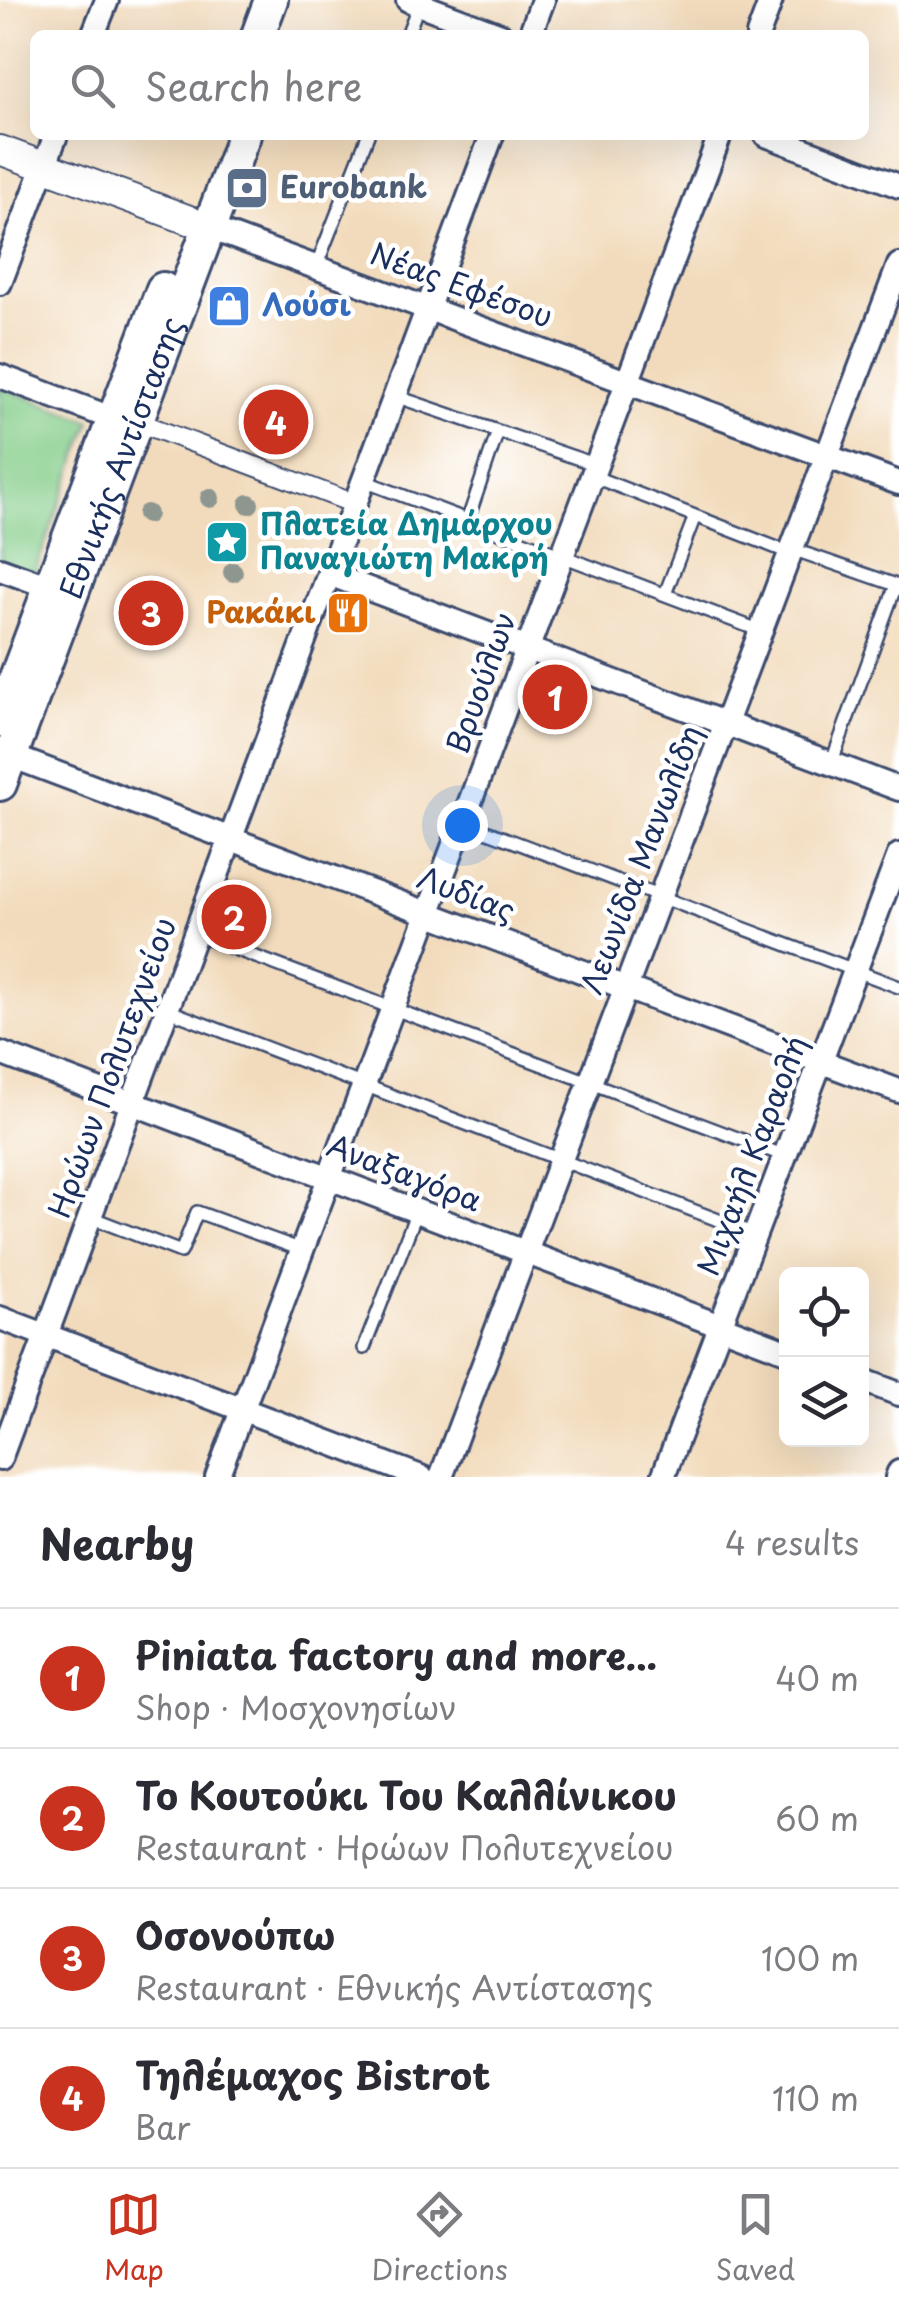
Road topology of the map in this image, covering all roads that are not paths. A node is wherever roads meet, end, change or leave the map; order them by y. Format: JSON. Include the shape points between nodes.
{"nodes":[{"id":1,"x":106,"y":0,"type":"edge"},
{"id":2,"x":271,"y":0,"type":"edge"},
{"id":3,"x":294,"y":0,"type":"edge"},
{"id":4,"x":542,"y":0,"type":"edge"},
{"id":5,"x":771,"y":0,"type":"edge"},
{"id":6,"x":413,"y":2,"type":"edge"},
{"id":7,"x":95,"y":30,"type":"edge"},
{"id":8,"x":260,"y":30,"type":"edge"},
{"id":9,"x":283,"y":30,"type":"edge"},
{"id":10,"x":408,"y":30,"type":"edge"},
{"id":11,"x":488,"y":30,"type":"edge"},
{"id":12,"x":532,"y":30,"type":"edge"},
{"id":13,"x":760,"y":30,"type":"edge"},
{"id":14,"x":54,"y":140,"type":"edge"},
{"id":15,"x":219,"y":140,"type":"edge"},
{"id":16,"x":241,"y":140,"type":"edge"},
{"id":17,"x":366,"y":140,"type":"edge"},
{"id":18,"x":490,"y":140,"type":"edge"},
{"id":19,"x":718,"y":140,"type":"edge"},
{"id":20,"x":779,"y":140,"type":"edge"},
{"id":21,"x":0,"y":150,"type":"edge"},
{"id":22,"x":44,"y":166,"type":"junction"},
{"id":23,"x":899,"y":186,"type":"edge"},
{"id":24,"x":199,"y":224,"type":"junction"},
{"id":25,"x":899,"y":265,"type":"edge"},
{"id":26,"x":316,"y":267,"type":"junction"},
{"id":27,"x":0,"y":283,"type":"edge"},
{"id":28,"x":428,"y":308,"type":"junction"},
{"id":29,"x":0,"y":376,"type":"edge"},
{"id":30,"x":627,"y":382,"type":"junction"},
{"id":31,"x":395,"y":396,"type":"junction"},
{"id":32,"x":126,"y":421,"type":"junction"},
{"id":33,"x":498,"y":434,"type":"junction"},
{"id":34,"x":827,"y":456,"type":"junction"},
{"id":35,"x":594,"y":470,"type":"junction"},
{"id":36,"x":364,"y":481,"type":"junction"},
{"id":37,"x":899,"y":483,"type":"edge"},
{"id":38,"x":355,"y":504,"type":"junction"},
{"id":39,"x":694,"y":516,"type":"junction"},
{"id":40,"x":468,"y":519,"type":"junction"},
{"id":41,"x":791,"y":551,"type":"junction"},
{"id":42,"x":563,"y":554,"type":"junction"},
{"id":43,"x":0,"y":569,"type":"edge"},
{"id":44,"x":329,"y":574,"type":"junction"},
{"id":45,"x":898,"y":586,"type":"edge"},
{"id":46,"x":50,"y":587,"type":"junction"},
{"id":47,"x":665,"y":594,"type":"junction"},
{"id":48,"x":760,"y":631,"type":"junction"},
{"id":49,"x":527,"y":649,"type":"junction"},
{"id":50,"x":0,"y":720,"type":"edge"},
{"id":51,"x":726,"y":724,"type":"junction"},
{"id":52,"x":830,"y":764,"type":"junction"},
{"id":53,"x":5,"y":770,"type":"edge"},
{"id":54,"x":899,"y":789,"type":"edge"},
{"id":55,"x":462,"y":822,"type":"junction"},
{"id":56,"x":230,"y":839,"type":"junction"},
{"id":57,"x":899,"y":856,"type":"edge"},
{"id":58,"x":660,"y":896,"type":"junction"},
{"id":59,"x":428,"y":913,"type":"junction"},
{"id":60,"x":195,"y":934,"type":"junction"},
{"id":61,"x":855,"y":972,"type":"junction"},
{"id":62,"x":626,"y":988,"type":"junction"},
{"id":63,"x":899,"y":988,"type":"edge"},
{"id":64,"x":393,"y":1007,"type":"junction"},
{"id":65,"x":167,"y":1010,"type":"junction"},
{"id":66,"x":0,"y":1052,"type":"edge"},
{"id":67,"x":821,"y":1062,"type":"junction"},
{"id":68,"x":590,"y":1080,"type":"junction"},
{"id":69,"x":364,"y":1084,"type":"junction"},
{"id":70,"x":899,"y":1091,"type":"edge"},
{"id":71,"x":132,"y":1103,"type":"junction"},
{"id":72,"x":785,"y":1156,"type":"junction"},
{"id":73,"x":560,"y":1161,"type":"junction"},
{"id":74,"x":329,"y":1178,"type":"junction"},
{"id":75,"x":417,"y":1211,"type":"junction"},
{"id":76,"x":90,"y":1217,"type":"junction"},
{"id":77,"x":755,"y":1234,"type":"junction"},
{"id":78,"x":302,"y":1250,"type":"junction"},
{"id":79,"x":526,"y":1252,"type":"junction"},
{"id":80,"x":0,"y":1318,"type":"edge"},
{"id":81,"x":720,"y":1326,"type":"junction"},
{"id":82,"x":46,"y":1336,"type":"junction"},
{"id":83,"x":364,"y":1348,"type":"dead end"},
{"id":84,"x":779,"y":1348,"type":"edge"},
{"id":85,"x":869,"y":1383,"type":"edge"},
{"id":86,"x":899,"y":1394,"type":"edge"},
{"id":87,"x":242,"y":1410,"type":"junction"},
{"id":88,"x":0,"y":1459,"type":"edge"},
{"id":89,"x":216,"y":1477,"type":"edge"},
{"id":90,"x":421,"y":1477,"type":"edge"},
{"id":91,"x":441,"y":1477,"type":"edge"},
{"id":92,"x":663,"y":1477,"type":"edge"}],
"edges":[{"from":1,"to":7,"type":"street"},
{"from":2,"to":8,"type":"main road"},
{"from":3,"to":9,"type":"main road"},
{"from":4,"to":12,"type":"street"},
{"from":5,"to":13,"type":"street"},
{"from":6,"to":10,"type":"lane"},
{"from":6,"to":11,"type":"street"},
{"from":14,"to":22,"type":"street"},
{"from":15,"to":24,"type":"main road","name":"Εθνικής Αντίστασης"},
{"from":16,"to":24,"type":"main road","name":"Εθνικής Αντίστασης"},
{"from":17,"to":26,"type":"lane"},
{"from":18,"to":28,"type":"street","name":"Ηρώων Πολυτεχνείου"},
{"from":19,"to":30,"type":"street","name":"Βρυούλων"},
{"from":20,"to":23,"type":"street"},
{"from":21,"to":22,"type":"street","name":"Νέας Εφέσου"},
{"from":22,"to":24,"type":"street","name":"Νέας Εφέσου"},
{"from":22,"to":27,"type":"street"},
{"from":24,"to":26,"type":"street","name":"Νέας Εφέσου"},
{"from":24,"to":32,"type":"main road","name":"Εθνικής Αντίστασης"},
{"from":25,"to":34,"type":"street","name":"Λεωνίδα Μανωλίδη"},
{"from":26,"to":28,"type":"street","name":"Νέας Εφέσου"},
{"from":28,"to":30,"type":"street","name":"Νέας Εφέσου"},
{"from":28,"to":31,"type":"street","name":"Ηρώων Πολυτεχνείου"},
{"from":29,"to":32,"type":"street"},
{"from":30,"to":34,"type":"street","name":"Νέας Εφέσου"},
{"from":30,"to":35,"type":"street","name":"Βρυούλων"},
{"from":31,"to":33,"type":"lane"},
{"from":31,"to":36,"type":"street","name":"Ηρώων Πολυτεχνείου"},
{"from":32,"to":38,"type":"street"},
{"from":32,"to":46,"type":"main road","name":"Εθνικής Αντίστασης"},
{"from":32,"to":53,"type":"main road","name":"Εθνικής Αντίστασης"},
{"from":33,"to":35,"type":"lane"},
{"from":33,"to":40,"type":"lane"},
{"from":34,"to":37,"type":"street","name":"Νέας Εφέσου"},
{"from":34,"to":41,"type":"street","name":"Λεωνίδα Μανωλίδη"},
{"from":35,"to":39,"type":"lane"},
{"from":35,"to":42,"type":"street","name":"Βρυούλων"},
{"from":36,"to":38,"type":"street","name":"Ηρώων Πολυτεχνείου"},
{"from":36,"to":40,"type":"lane"},
{"from":38,"to":44,"type":"street","name":"Ηρώων Πολυτεχνείου"},
{"from":39,"to":41,"type":"lane"},
{"from":39,"to":47,"type":"lane"},
{"from":40,"to":42,"type":"lane"},
{"from":41,"to":45,"type":"lane"},
{"from":41,"to":48,"type":"street","name":"Λεωνίδα Μανωλίδη"},
{"from":42,"to":47,"type":"lane"},
{"from":42,"to":49,"type":"street","name":"Βρυούλων"},
{"from":43,"to":46,"type":"street"},
{"from":44,"to":49,"type":"street"},
{"from":44,"to":56,"type":"street","name":"Ηρώων Πολυτεχνείου"},
{"from":45,"to":52,"type":"lane"},
{"from":46,"to":50,"type":"main road","name":"Εθνικής Αντίστασης"},
{"from":47,"to":48,"type":"lane"},
{"from":48,"to":51,"type":"street","name":"Λεωνίδα Μανωλίδη"},
{"from":49,"to":51,"type":"street"},
{"from":49,"to":55,"type":"street","name":"Βρυούλων"},
{"from":51,"to":52,"type":"street"},
{"from":51,"to":58,"type":"street","name":"Λεωνίδα Μανωλίδη"},
{"from":52,"to":54,"type":"street"},
{"from":53,"to":56,"type":"street","name":"Λυδίας"},
{"from":55,"to":58,"type":"lane"},
{"from":55,"to":59,"type":"street","name":"Βρυούλων"},
{"from":56,"to":59,"type":"street","name":"Λυδίας"},
{"from":56,"to":60,"type":"street","name":"Ηρώων Πολυτεχνείου"},
{"from":57,"to":61,"type":"street","name":"Μιχαήλ Καραολή"},
{"from":58,"to":61,"type":"lane"},
{"from":58,"to":62,"type":"street","name":"Λεωνίδα Μανωλίδη"},
{"from":59,"to":62,"type":"street","name":"Λυδίας"},
{"from":59,"to":64,"type":"street","name":"Βρυούλων"},
{"from":60,"to":64,"type":"lane"},
{"from":60,"to":65,"type":"street","name":"Ηρώων Πολυτεχνείου"},
{"from":61,"to":63,"type":"lane"},
{"from":61,"to":67,"type":"street","name":"Μιχαήλ Καραολή"},
{"from":62,"to":67,"type":"street","name":"Λυδίας"},
{"from":62,"to":68,"type":"street","name":"Λεωνίδα Μανωλίδη"},
{"from":64,"to":68,"type":"lane"},
{"from":64,"to":69,"type":"street","name":"Βρυούλων"},
{"from":65,"to":69,"type":"lane"},
{"from":65,"to":71,"type":"street","name":"Ηρώων Πολυτεχνείου"},
{"from":66,"to":71,"type":"street","name":"Αναξαγόρα"},
{"from":67,"to":70,"type":"street","name":"Λυδίας"},
{"from":67,"to":72,"type":"street","name":"Μιχαήλ Καραολή"},
{"from":68,"to":72,"type":"lane"},
{"from":68,"to":73,"type":"street","name":"Λεωνίδα Μανωλίδη"},
{"from":69,"to":73,"type":"lane"},
{"from":69,"to":74,"type":"street","name":"Βρυούλων"},
{"from":71,"to":74,"type":"street","name":"Αναξαγόρα"},
{"from":71,"to":76,"type":"street","name":"Ηρώων Πολυτεχνείου"},
{"from":72,"to":77,"type":"street","name":"Μιχαήλ Καραολή"},
{"from":73,"to":77,"type":"lane"},
{"from":73,"to":79,"type":"street","name":"Λεωνίδα Μανωλίδη"},
{"from":74,"to":75,"type":"street","name":"Αναξαγόρα"},
{"from":74,"to":78,"type":"street","name":"Βρυούλων"},
{"from":75,"to":79,"type":"street","name":"Αναξαγόρα"},
{"from":75,"to":83,"type":"lane"},
{"from":76,"to":78,"type":"lane","via":[[182,1252],[197,1212]]},
{"from":76,"to":82,"type":"street","name":"Ηρώων Πολυτεχνείου"},
{"from":77,"to":81,"type":"street","name":"Μιχαήλ Καραολή"},
{"from":78,"to":87,"type":"street","name":"Βρυούλων"},
{"from":79,"to":81,"type":"street","name":"Αναξαγόρα"},
{"from":79,"to":91,"type":"street","name":"Λεωνίδα Μανωλίδη"},
{"from":80,"to":82,"type":"street"},
{"from":81,"to":84,"type":"street","name":"Αναξαγόρα"},
{"from":81,"to":92,"type":"street","name":"Μιχαήλ Καραολή"},
{"from":82,"to":87,"type":"street"},
{"from":82,"to":88,"type":"street","name":"Ηρώων Πολυτεχνείου"},
{"from":85,"to":86,"type":"street"},
{"from":87,"to":89,"type":"street","name":"Βρυούλων"},
{"from":87,"to":90,"type":"street"}]}
